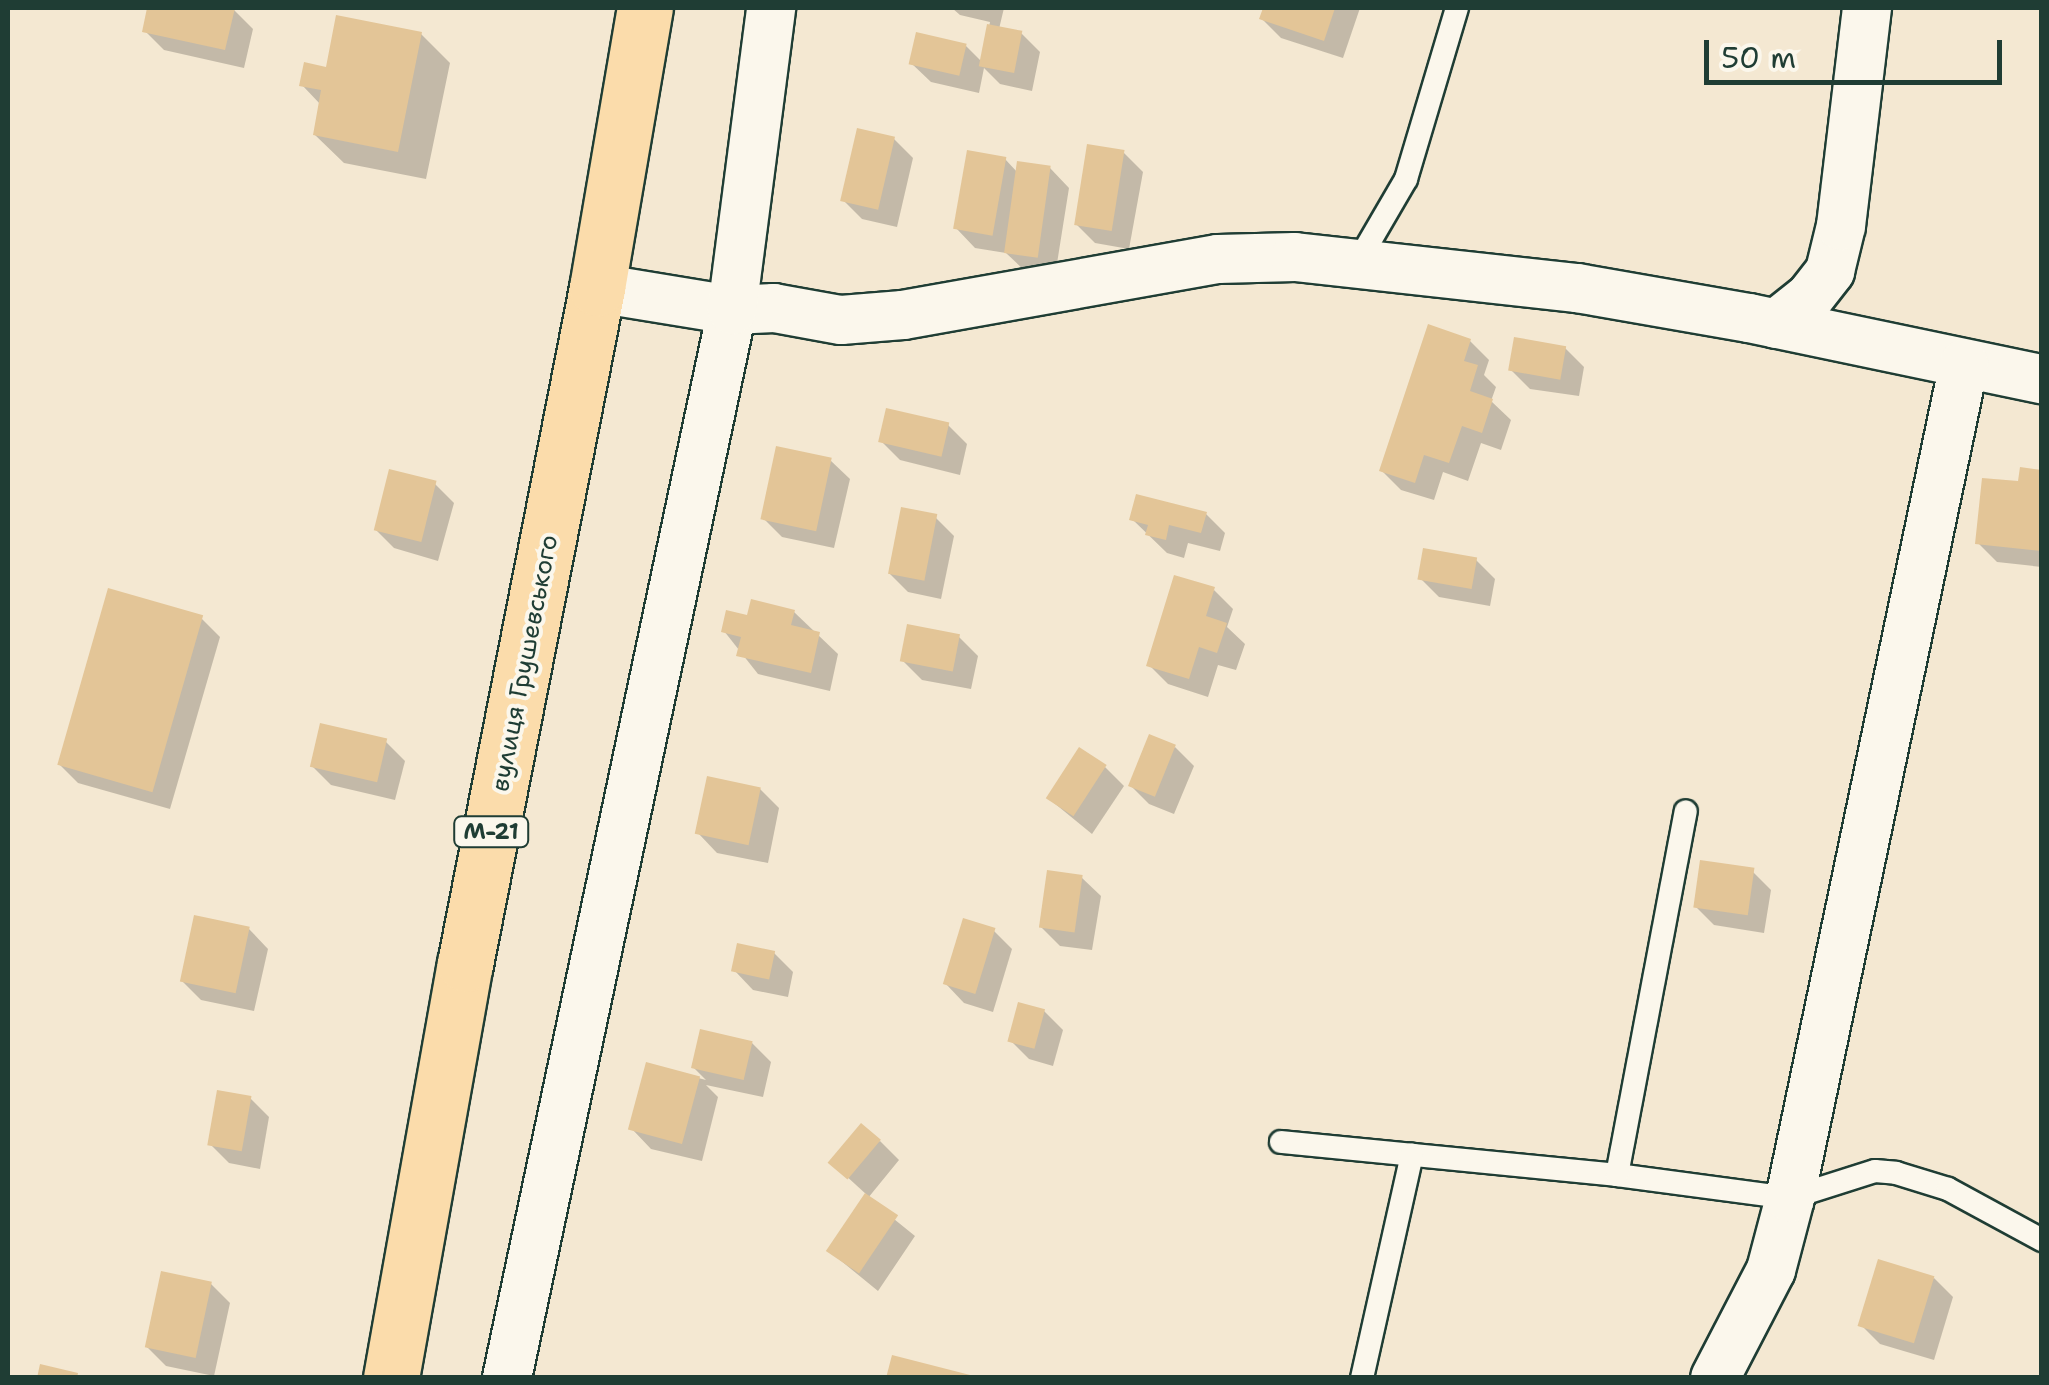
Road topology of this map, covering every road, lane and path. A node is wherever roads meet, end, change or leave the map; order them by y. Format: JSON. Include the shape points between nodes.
{"nodes":[{"id":1,"x":645,"y":8,"type":"edge"},
{"id":2,"x":771,"y":8,"type":"edge"},
{"id":3,"x":1457,"y":8,"type":"edge"},
{"id":4,"x":1867,"y":8,"type":"edge"},
{"id":5,"x":1356,"y":265,"type":"junction"},
{"id":6,"x":597,"y":288,"type":"junction"},
{"id":7,"x":732,"y":310,"type":"junction"},
{"id":8,"x":1776,"y":324,"type":"junction"},
{"id":9,"x":1964,"y":364,"type":"junction"},
{"id":10,"x":2042,"y":379,"type":"edge"},
{"id":11,"x":1686,"y":811,"type":"dead end"},
{"id":12,"x":1281,"y":1142,"type":"dead end"},
{"id":13,"x":1412,"y":1154,"type":"junction"},
{"id":14,"x":1617,"y":1175,"type":"junction"},
{"id":15,"x":1790,"y":1198,"type":"junction"},
{"id":16,"x":2042,"y":1240,"type":"edge"},
{"id":17,"x":390,"y":1378,"type":"edge"},
{"id":18,"x":507,"y":1378,"type":"edge"},
{"id":19,"x":1362,"y":1378,"type":"edge"},
{"id":20,"x":1715,"y":1378,"type":"edge"}],
"edges":[{"from":1,"to":6,"type":"highway","name":"вулиця Грушевського","number":"М-21"},
{"from":2,"to":7,"type":"street"},
{"from":3,"to":5,"type":"lane","via":[[1406,178]]},
{"from":4,"to":8,"type":"street","via":[[1830,271]]},
{"from":5,"to":7,"type":"street","via":[[1218,259],[841,320],[774,308]]},
{"from":5,"to":8,"type":"street","via":[[1577,288]]},
{"from":6,"to":7,"type":"street"},
{"from":6,"to":17,"type":"highway","name":"вулиця Грушевського","number":"М-21"},
{"from":7,"to":18,"type":"street"},
{"from":8,"to":9,"type":"street"},
{"from":9,"to":10,"type":"street"},
{"from":9,"to":15,"type":"street"},
{"from":11,"to":14,"type":"lane"},
{"from":12,"to":13,"type":"lane"},
{"from":13,"to":14,"type":"lane"},
{"from":13,"to":19,"type":"lane"},
{"from":14,"to":15,"type":"lane"},
{"from":15,"to":16,"type":"lane","via":[[1874,1171],[1896,1173],[1948,1189]]},
{"from":15,"to":20,"type":"street","via":[[1771,1270]]}]}
